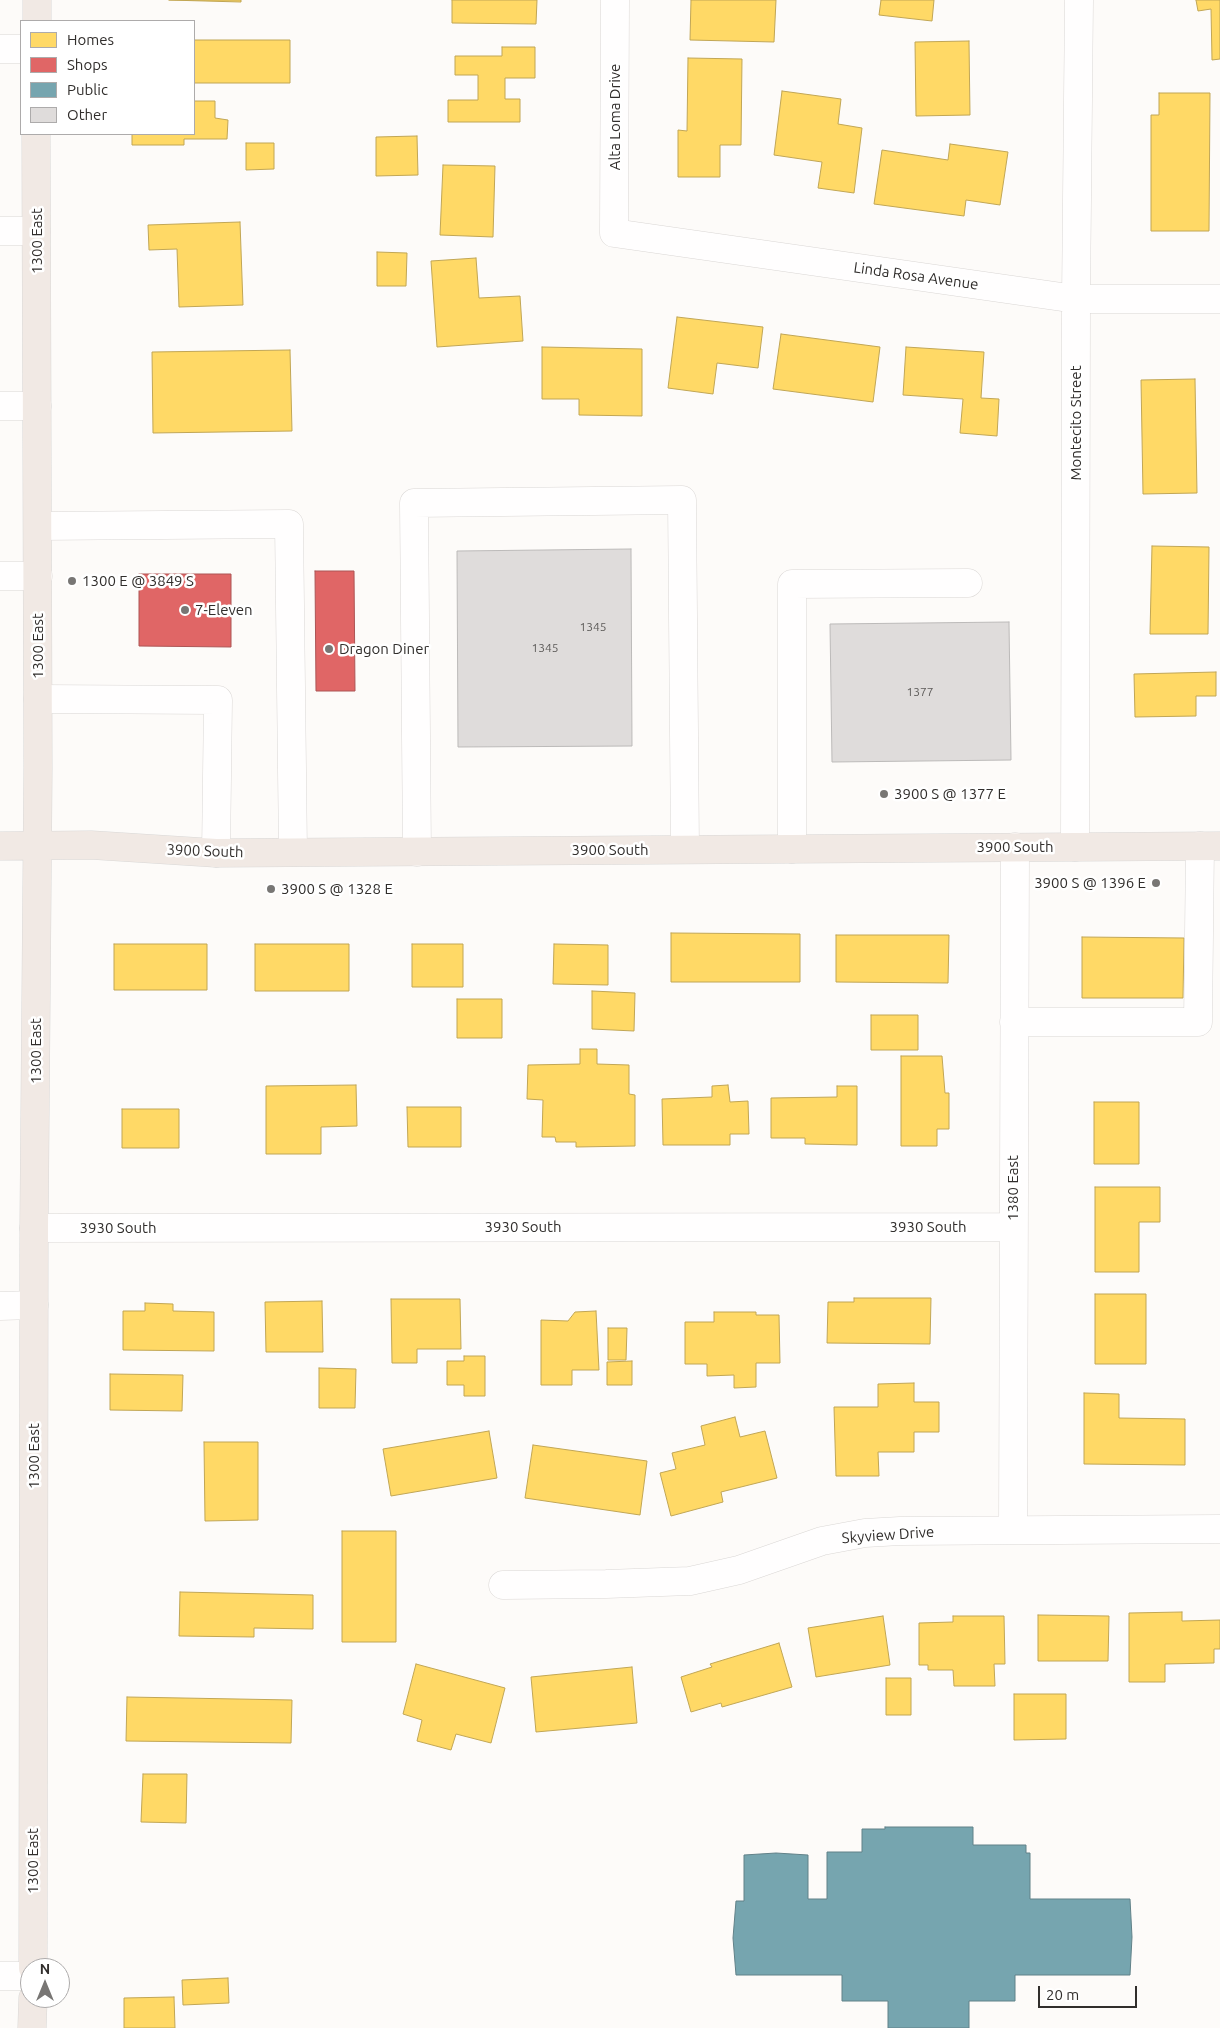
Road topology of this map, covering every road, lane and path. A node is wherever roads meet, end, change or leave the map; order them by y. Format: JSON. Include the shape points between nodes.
{"nodes":[{"id":1,"x":37,"y":0,"type":"edge"},
{"id":2,"x":615,"y":0,"type":"edge"},
{"id":3,"x":1079,"y":0,"type":"edge"},
{"id":4,"x":36,"y":20,"type":"edge"},
{"id":5,"x":0,"y":48,"type":"edge"},
{"id":6,"x":20,"y":48,"type":"edge"},
{"id":7,"x":36,"y":135,"type":"edge"},
{"id":8,"x":0,"y":231,"type":"edge"},
{"id":9,"x":36,"y":231,"type":"junction"},
{"id":10,"x":614,"y":234,"type":"joint"},
{"id":11,"x":1076,"y":299,"type":"junction"},
{"id":12,"x":1220,"y":299,"type":"edge"},
{"id":13,"x":0,"y":406,"type":"edge"},
{"id":14,"x":37,"y":406,"type":"junction"},
{"id":15,"x":38,"y":526,"type":"junction"},
{"id":16,"x":0,"y":576,"type":"edge"},
{"id":17,"x":38,"y":576,"type":"junction"},
{"id":18,"x":968,"y":583,"type":"dead end"},
{"id":19,"x":38,"y":699,"type":"junction"},
{"id":20,"x":0,"y":846,"type":"edge"},
{"id":21,"x":37,"y":846,"type":"junction"},
{"id":22,"x":1210,"y":846,"type":"edge"},
{"id":23,"x":1014,"y":847,"type":"junction"},
{"id":24,"x":1075,"y":847,"type":"junction"},
{"id":25,"x":792,"y":849,"type":"junction"},
{"id":26,"x":685,"y":850,"type":"junction"},
{"id":27,"x":293,"y":852,"type":"junction"},
{"id":28,"x":416,"y":852,"type":"junction"},
{"id":29,"x":216,"y":853,"type":"junction"},
{"id":30,"x":1014,"y":1022,"type":"junction"},
{"id":31,"x":1013,"y":1226,"type":"junction"},
{"id":32,"x":34,"y":1228,"type":"junction"},
{"id":33,"x":34,"y":1305,"type":"junction"},
{"id":34,"x":0,"y":1306,"type":"edge"},
{"id":35,"x":1220,"y":1529,"type":"edge"},
{"id":36,"x":1013,"y":1530,"type":"junction"},
{"id":37,"x":503,"y":1585,"type":"dead end"},
{"id":38,"x":33,"y":1958,"type":"edge"},
{"id":39,"x":0,"y":1976,"type":"edge"},
{"id":40,"x":20,"y":1976,"type":"edge"},
{"id":41,"x":33,"y":2008,"type":"edge"},
{"id":42,"x":32,"y":2028,"type":"edge"}],
"edges":[{"from":1,"to":4,"type":"main road"},
{"from":2,"to":10,"type":"street","name":"Alta Loma Drive"},
{"from":3,"to":11,"type":"street","name":"Montecito Street"},
{"from":5,"to":6,"type":"street"},
{"from":7,"to":9,"type":"main road","name":"1300 East"},
{"from":8,"to":9,"type":"street"},
{"from":9,"to":14,"type":"main road","name":"1300 East"},
{"from":10,"to":11,"type":"street","name":"Linda Rosa Avenue"},
{"from":11,"to":12,"type":"street","name":"Linda Rosa Avenue"},
{"from":11,"to":24,"type":"street","name":"Montecito Street"},
{"from":13,"to":14,"type":"street"},
{"from":14,"to":15,"type":"main road","name":"1300 East"},
{"from":15,"to":17,"type":"main road","name":"1300 East"},
{"from":15,"to":27,"type":"street","via":[[289,524]]},
{"from":16,"to":17,"type":"street"},
{"from":17,"to":19,"type":"main road","name":"1300 East"},
{"from":18,"to":25,"type":"street","via":[[792,584]]},
{"from":19,"to":21,"type":"main road","name":"1300 East"},
{"from":19,"to":29,"type":"street","via":[[218,700]]},
{"from":20,"to":21,"type":"main road","name":"3900 South"},
{"from":21,"to":29,"type":"main road","name":"3900 South","via":[[91,845]]},
{"from":21,"to":32,"type":"main road","name":"1300 East"},
{"from":22,"to":24,"type":"main road","name":"3900 South"},
{"from":22,"to":30,"type":"street","via":[[1198,1022]]},
{"from":23,"to":24,"type":"main road","name":"3900 South"},
{"from":23,"to":25,"type":"main road","name":"3900 South"},
{"from":23,"to":30,"type":"street","name":"1380 East"},
{"from":25,"to":26,"type":"main road","name":"3900 South"},
{"from":26,"to":28,"type":"main road","name":"3900 South"},
{"from":26,"to":28,"type":"street","via":[[682,500],[414,503]]},
{"from":27,"to":28,"type":"main road","name":"3900 South"},
{"from":27,"to":29,"type":"main road","name":"3900 South"},
{"from":30,"to":31,"type":"street","name":"1380 East"},
{"from":31,"to":32,"type":"street","name":"3930 South"},
{"from":31,"to":36,"type":"street","name":"1380 East"},
{"from":32,"to":33,"type":"main road","name":"1300 East"},
{"from":33,"to":34,"type":"street"},
{"from":33,"to":38,"type":"main road","name":"1300 East"},
{"from":35,"to":36,"type":"street","name":"Skyview Drive"},
{"from":36,"to":37,"type":"street","name":"Skyview Drive","via":[[865,1533],[822,1541],[739,1570],[690,1580]]},
{"from":39,"to":40,"type":"street"},
{"from":41,"to":42,"type":"main road"}]}
